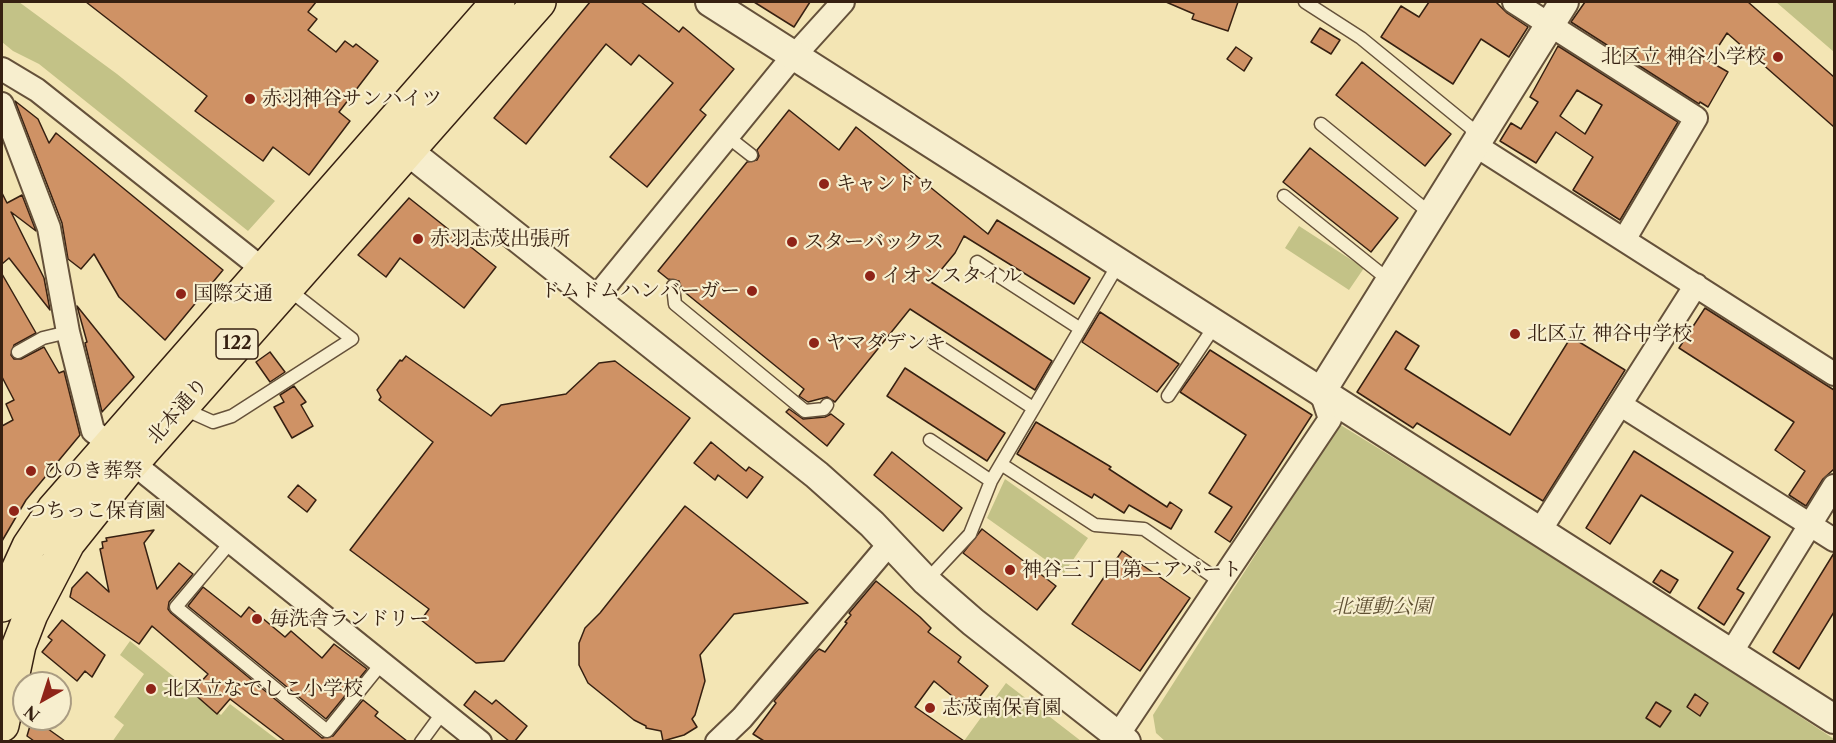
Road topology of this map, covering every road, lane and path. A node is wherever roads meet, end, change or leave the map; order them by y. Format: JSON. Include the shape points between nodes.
{"nodes":[{"id":1,"x":498,"y":2,"type":"edge"},
{"id":2,"x":539,"y":2,"type":"edge"},
{"id":3,"x":710,"y":2,"type":"edge"},
{"id":4,"x":843,"y":2,"type":"edge"},
{"id":5,"x":1305,"y":2,"type":"edge"},
{"id":6,"x":1514,"y":2,"type":"edge"},
{"id":7,"x":1557,"y":13,"type":"edge"},
{"id":8,"x":795,"y":55,"type":"junction"},
{"id":9,"x":5,"y":71,"type":"edge"},
{"id":10,"x":2,"y":99,"type":"edge"},
{"id":11,"x":2,"y":104,"type":"edge"},
{"id":12,"x":1321,"y":124,"type":"dead end"},
{"id":13,"x":728,"y":136,"type":"junction"},
{"id":14,"x":1475,"y":145,"type":"junction"},
{"id":15,"x":408,"y":151,"type":"junction"},
{"id":16,"x":751,"y":155,"type":"dead end"},
{"id":17,"x":1284,"y":196,"type":"dead end"},
{"id":18,"x":1432,"y":215,"type":"junction"},
{"id":19,"x":1624,"y":240,"type":"junction"},
{"id":20,"x":977,"y":262,"type":"dead end"},
{"id":21,"x":1119,"y":262,"type":"junction"},
{"id":22,"x":275,"y":278,"type":"junction"},
{"id":23,"x":1391,"y":282,"type":"junction"},
{"id":24,"x":1696,"y":285,"type":"junction"},
{"id":25,"x":673,"y":286,"type":"dead end"},
{"id":26,"x":594,"y":300,"type":"junction"},
{"id":27,"x":1216,"y":324,"type":"junction"},
{"id":28,"x":1079,"y":328,"type":"junction"},
{"id":29,"x":68,"y":332,"type":"junction"},
{"id":30,"x":934,"y":343,"type":"dead end"},
{"id":31,"x":18,"y":352,"type":"dead end"},
{"id":32,"x":1834,"y":374,"type":"edge"},
{"id":33,"x":1322,"y":392,"type":"junction"},
{"id":34,"x":1168,"y":396,"type":"dead end"},
{"id":35,"x":827,"y":405,"type":"dead end"},
{"id":36,"x":1621,"y":405,"type":"junction"},
{"id":37,"x":181,"y":407,"type":"junction"},
{"id":38,"x":1033,"y":408,"type":"junction"},
{"id":39,"x":930,"y":440,"type":"dead end"},
{"id":40,"x":121,"y":454,"type":"junction"},
{"id":41,"x":1001,"y":464,"type":"junction"},
{"id":42,"x":991,"y":481,"type":"junction"},
{"id":43,"x":1834,"y":486,"type":"edge"},
{"id":44,"x":1810,"y":525,"type":"junction"},
{"id":45,"x":1539,"y":532,"type":"junction"},
{"id":46,"x":1834,"y":540,"type":"edge"},
{"id":47,"x":230,"y":543,"type":"junction"},
{"id":48,"x":890,"y":543,"type":"junction"},
{"id":49,"x":926,"y":581,"type":"junction"},
{"id":50,"x":1221,"y":582,"type":"junction"},
{"id":51,"x":4,"y":591,"type":"edge"},
{"id":52,"x":1731,"y":653,"type":"junction"},
{"id":53,"x":382,"y":663,"type":"junction"},
{"id":54,"x":443,"y":712,"type":"junction"},
{"id":55,"x":1834,"y":720,"type":"edge"},
{"id":56,"x":2,"y":725,"type":"edge"},
{"id":57,"x":1122,"y":738,"type":"edge"},
{"id":58,"x":421,"y":741,"type":"edge"},
{"id":59,"x":480,"y":741,"type":"edge"},
{"id":60,"x":717,"y":741,"type":"edge"}],
"edges":[{"from":1,"to":22,"type":"highway","name":"北本通り","number":"122"},
{"from":2,"to":15,"type":"highway","name":"北本通り","number":"122"},
{"from":3,"to":8,"type":"street"},
{"from":4,"to":8,"type":"street"},
{"from":5,"to":14,"type":"lane","via":[[1361,38],[1471,128]]},
{"from":6,"to":7,"type":"street"},
{"from":7,"to":14,"type":"street"},
{"from":7,"to":19,"type":"street","via":[[1696,118]]},
{"from":8,"to":13,"type":"street"},
{"from":8,"to":21,"type":"street"},
{"from":9,"to":10,"type":"street"},
{"from":9,"to":22,"type":"street","via":[[38,90]]},
{"from":11,"to":29,"type":"street","via":[[49,228]]},
{"from":12,"to":18,"type":"lane"},
{"from":13,"to":16,"type":"lane"},
{"from":13,"to":26,"type":"street"},
{"from":14,"to":18,"type":"street"},
{"from":14,"to":19,"type":"street"},
{"from":15,"to":22,"type":"highway","name":"北本通り","number":"122"},
{"from":15,"to":26,"type":"street"},
{"from":17,"to":23,"type":"lane"},
{"from":18,"to":23,"type":"street"},
{"from":19,"to":24,"type":"street"},
{"from":20,"to":28,"type":"lane"},
{"from":21,"to":27,"type":"street"},
{"from":21,"to":28,"type":"lane"},
{"from":22,"to":37,"type":"highway","name":"北本通り","number":"122"},
{"from":22,"to":37,"type":"lane","via":[[352,339],[232,416],[213,422]]},
{"from":22,"to":40,"type":"highway","name":"北本通り","number":"122"},
{"from":23,"to":33,"type":"street"},
{"from":24,"to":32,"type":"street"},
{"from":24,"to":36,"type":"street"},
{"from":25,"to":35,"type":"lane","via":[[675,304],[805,411],[824,409]]},
{"from":26,"to":48,"type":"street","via":[[818,475]]},
{"from":27,"to":33,"type":"street"},
{"from":27,"to":34,"type":"lane"},
{"from":28,"to":38,"type":"lane"},
{"from":29,"to":31,"type":"lane","via":[[43,338]]},
{"from":29,"to":40,"type":"street","via":[[93,431]]},
{"from":30,"to":38,"type":"lane"},
{"from":33,"to":45,"type":"street"},
{"from":33,"to":50,"type":"street","via":[[1330,420]]},
{"from":36,"to":44,"type":"street"},
{"from":36,"to":45,"type":"street"},
{"from":37,"to":40,"type":"highway","name":"北本通り","number":"122"},
{"from":38,"to":41,"type":"lane"},
{"from":39,"to":42,"type":"lane"},
{"from":40,"to":47,"type":"street"},
{"from":40,"to":51,"type":"highway","name":"北本通り","number":"122","via":[[41,526]]},
{"from":40,"to":56,"type":"highway","name":"北本通り","number":"122","via":[[56,565],[19,645]]},
{"from":41,"to":42,"type":"lane"},
{"from":41,"to":50,"type":"lane","via":[[1095,525],[1144,529]]},
{"from":42,"to":49,"type":"lane","via":[[970,534]]},
{"from":43,"to":44,"type":"street"},
{"from":44,"to":46,"type":"street"},
{"from":44,"to":52,"type":"street"},
{"from":45,"to":52,"type":"street"},
{"from":47,"to":53,"type":"street"},
{"from":47,"to":53,"type":"lane","via":[[176,607],[327,731]]},
{"from":48,"to":49,"type":"street"},
{"from":48,"to":60,"type":"street","via":[[742,718]]},
{"from":49,"to":57,"type":"street"},
{"from":50,"to":57,"type":"street"},
{"from":52,"to":55,"type":"street"},
{"from":53,"to":54,"type":"street"},
{"from":54,"to":58,"type":"lane"},
{"from":54,"to":59,"type":"street"}]}
